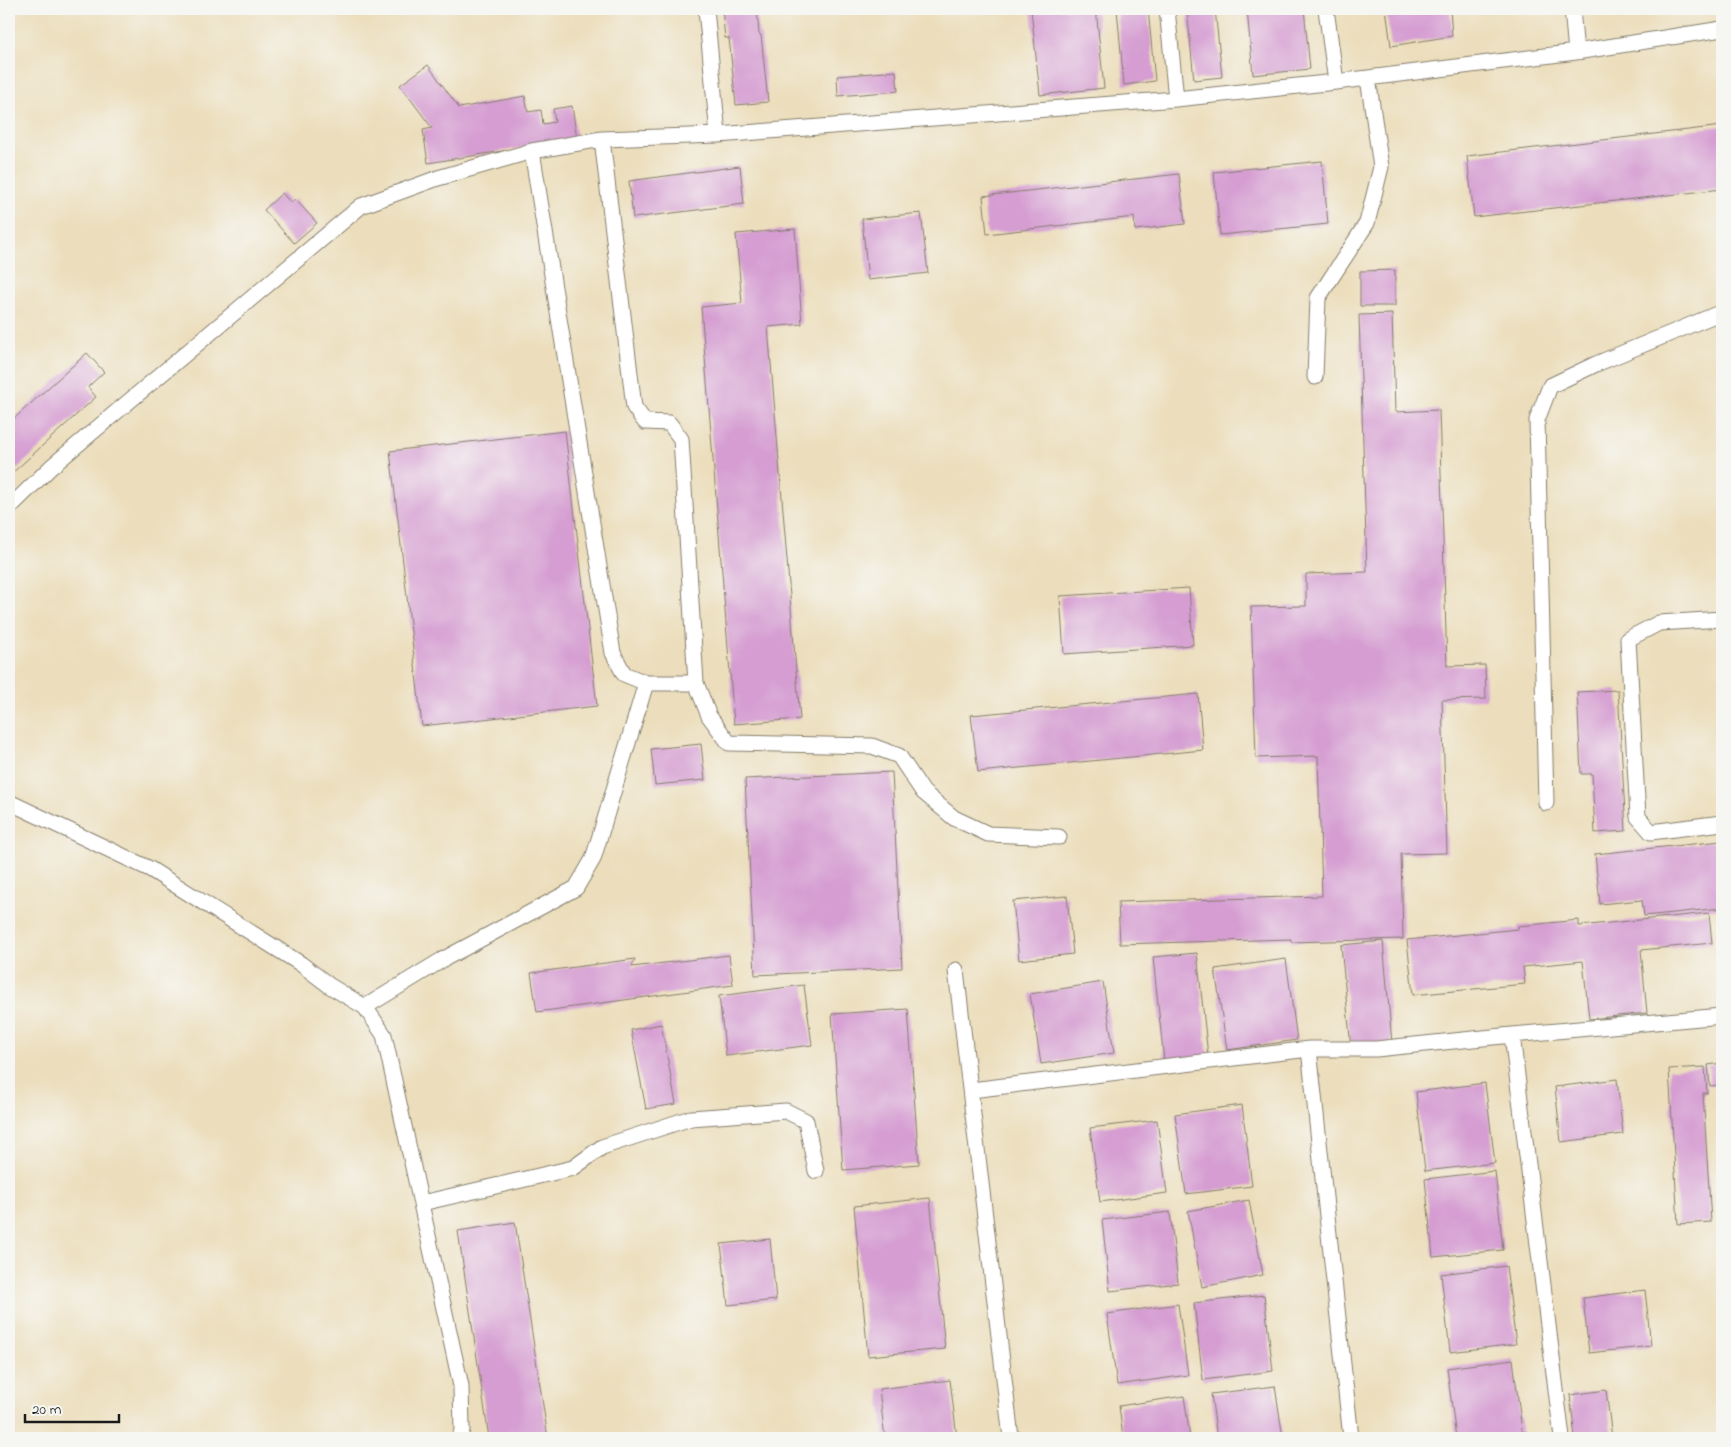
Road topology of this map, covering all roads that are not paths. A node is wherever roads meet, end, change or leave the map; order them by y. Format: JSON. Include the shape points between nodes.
{"nodes":[{"id":1,"x":706,"y":9,"type":"edge"},
{"id":2,"x":1167,"y":9,"type":"edge"},
{"id":3,"x":1326,"y":9,"type":"edge"},
{"id":4,"x":1572,"y":9,"type":"edge"},
{"id":5,"x":1722,"y":29,"type":"edge"},
{"id":6,"x":1576,"y":52,"type":"junction"},
{"id":7,"x":1368,"y":78,"type":"junction"},
{"id":8,"x":1336,"y":82,"type":"junction"},
{"id":9,"x":1176,"y":98,"type":"junction"},
{"id":10,"x":718,"y":135,"type":"junction"},
{"id":11,"x":602,"y":139,"type":"junction"},
{"id":12,"x":532,"y":151,"type":"junction"},
{"id":13,"x":1722,"y":312,"type":"edge"},
{"id":14,"x":1316,"y":377,"type":"dead end"},
{"id":15,"x":9,"y":508,"type":"edge"},
{"id":16,"x":1722,"y":618,"type":"edge"},
{"id":17,"x":696,"y":682,"type":"junction"},
{"id":18,"x":646,"y":683,"type":"junction"},
{"id":19,"x":9,"y":802,"type":"edge"},
{"id":20,"x":1546,"y":803,"type":"dead end"},
{"id":21,"x":1722,"y":823,"type":"edge"},
{"id":22,"x":1059,"y":837,"type":"dead end"},
{"id":23,"x":956,"y":970,"type":"dead end"},
{"id":24,"x":365,"y":1007,"type":"junction"},
{"id":25,"x":1722,"y":1016,"type":"edge"},
{"id":26,"x":1512,"y":1035,"type":"junction"},
{"id":27,"x":1308,"y":1049,"type":"junction"},
{"id":28,"x":970,"y":1090,"type":"junction"},
{"id":29,"x":816,"y":1171,"type":"dead end"},
{"id":30,"x":422,"y":1203,"type":"junction"},
{"id":31,"x":460,"y":1438,"type":"edge"},
{"id":32,"x":1011,"y":1438,"type":"edge"},
{"id":33,"x":1351,"y":1438,"type":"edge"},
{"id":34,"x":1562,"y":1438,"type":"edge"}],
"edges":[{"from":1,"to":10,"type":"lane"},
{"from":2,"to":9,"type":"lane"},
{"from":3,"to":8,"type":"lane"},
{"from":4,"to":6,"type":"lane"},
{"from":5,"to":6,"type":"lane"},
{"from":6,"to":7,"type":"lane"},
{"from":7,"to":8,"type":"lane"},
{"from":7,"to":14,"type":"lane","via":[[1381,167],[1367,223],[1318,298]]},
{"from":8,"to":9,"type":"lane"},
{"from":9,"to":10,"type":"lane"},
{"from":10,"to":11,"type":"lane"},
{"from":11,"to":12,"type":"lane"},
{"from":11,"to":17,"type":"lane","via":[[634,406],[645,422],[669,422],[681,439]]},
{"from":12,"to":15,"type":"lane","via":[[438,178],[361,206],[51,467]]},
{"from":12,"to":18,"type":"lane","via":[[613,653],[624,674]]},
{"from":13,"to":20,"type":"lane","via":[[1550,386],[1537,420]]},
{"from":16,"to":21,"type":"lane","via":[[1659,623],[1628,639],[1638,817],[1651,832]]},
{"from":17,"to":18,"type":"lane"},
{"from":17,"to":22,"type":"lane","via":[[709,716],[729,743],[872,746],[899,756],[923,792],[954,818],[988,834]]},
{"from":18,"to":24,"type":"lane","via":[[593,859],[576,888],[442,960]]},
{"from":19,"to":24,"type":"lane","via":[[150,869]]},
{"from":23,"to":28,"type":"lane"},
{"from":24,"to":30,"type":"lane","via":[[384,1035]]},
{"from":25,"to":26,"type":"lane"},
{"from":26,"to":27,"type":"lane","via":[[1376,1050]]},
{"from":26,"to":34,"type":"lane"},
{"from":27,"to":28,"type":"lane"},
{"from":27,"to":33,"type":"lane"},
{"from":28,"to":32,"type":"lane"},
{"from":29,"to":30,"type":"lane","via":[[806,1121],[786,1111],[691,1118],[602,1146],[573,1168]]},
{"from":30,"to":31,"type":"lane","via":[[462,1386]]}]}
